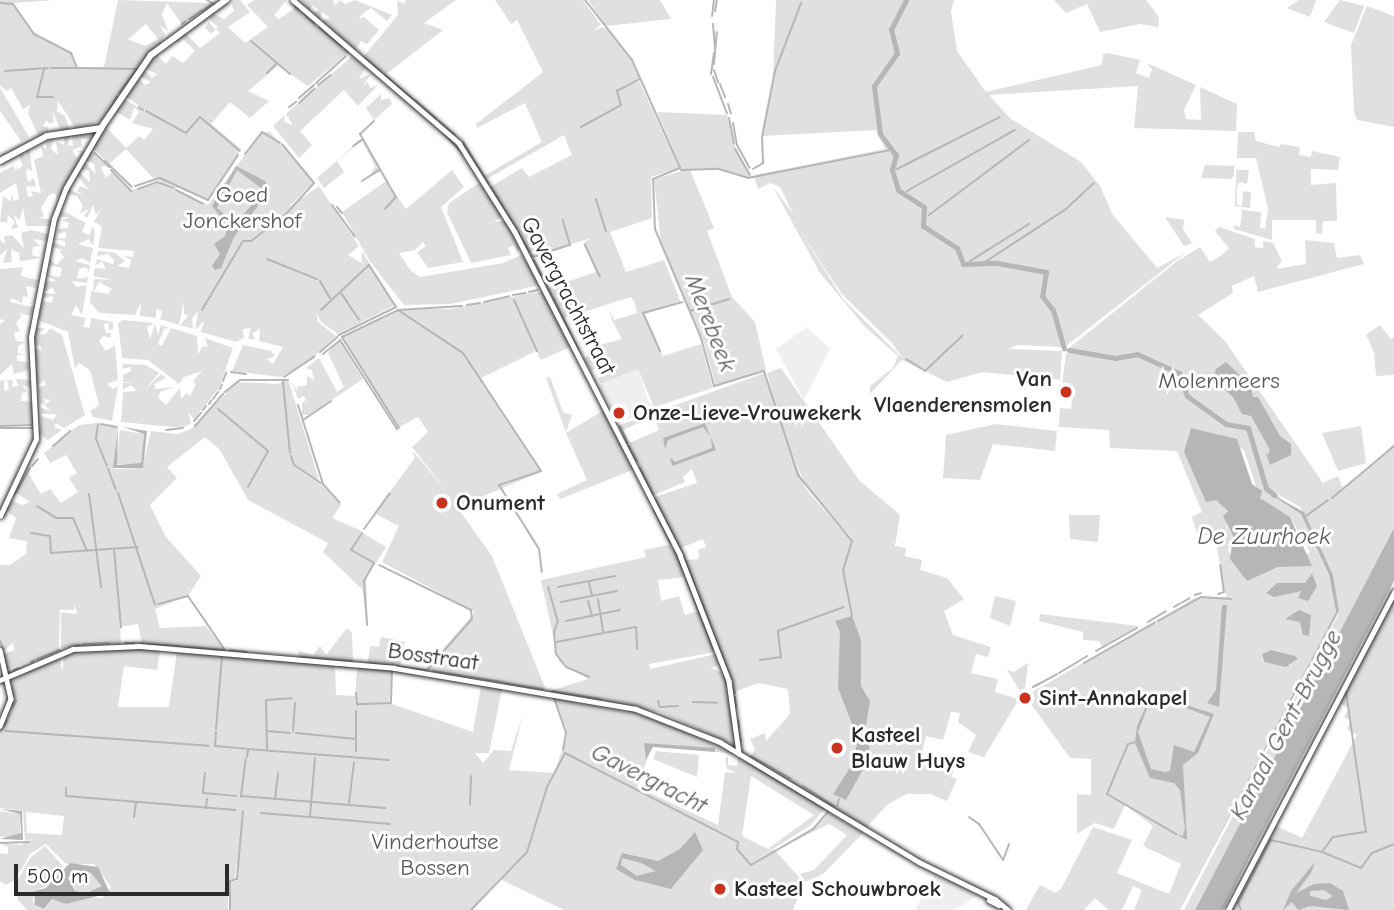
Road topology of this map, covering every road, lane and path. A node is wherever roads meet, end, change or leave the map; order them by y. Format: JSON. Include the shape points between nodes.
{"nodes":[{"id":1,"x":226,"y":0,"type":"edge"},
{"id":2,"x":293,"y":0,"type":"edge"},
{"id":3,"x":101,"y":128,"type":"junction"},
{"id":4,"x":0,"y":161,"type":"edge"},
{"id":5,"x":0,"y":516,"type":"edge"},
{"id":6,"x":1394,"y":592,"type":"edge"},
{"id":7,"x":0,"y":650,"type":"edge"},
{"id":8,"x":7,"y":677,"type":"junction"},
{"id":9,"x":0,"y":680,"type":"edge"},
{"id":10,"x":0,"y":726,"type":"edge"},
{"id":11,"x":739,"y":754,"type":"junction"},
{"id":12,"x":1008,"y":910,"type":"edge"},
{"id":13,"x":1228,"y":910,"type":"edge"}],
"edges":[{"from":1,"to":3,"type":"main road","via":[[150,55]]},
{"from":2,"to":11,"type":"street","name":"Gavergrachtstraat","via":[[455,139],[515,232],[680,555],[731,688]]},
{"from":3,"to":4,"type":"main road","via":[[47,136]]},
{"from":3,"to":5,"type":"street","via":[[66,188],[54,219],[31,337],[36,439]]},
{"from":6,"to":13,"type":"street"},
{"from":7,"to":8,"type":"street"},
{"from":8,"to":9,"type":"street","name":"Bosstraat"},
{"from":8,"to":10,"type":"street","via":[[10,699]]},
{"from":8,"to":11,"type":"street","name":"Bosstraat","via":[[63,652],[109,646],[394,668],[636,709],[693,729]]},
{"from":11,"to":12,"type":"street","name":"Bosstraat"}]}
